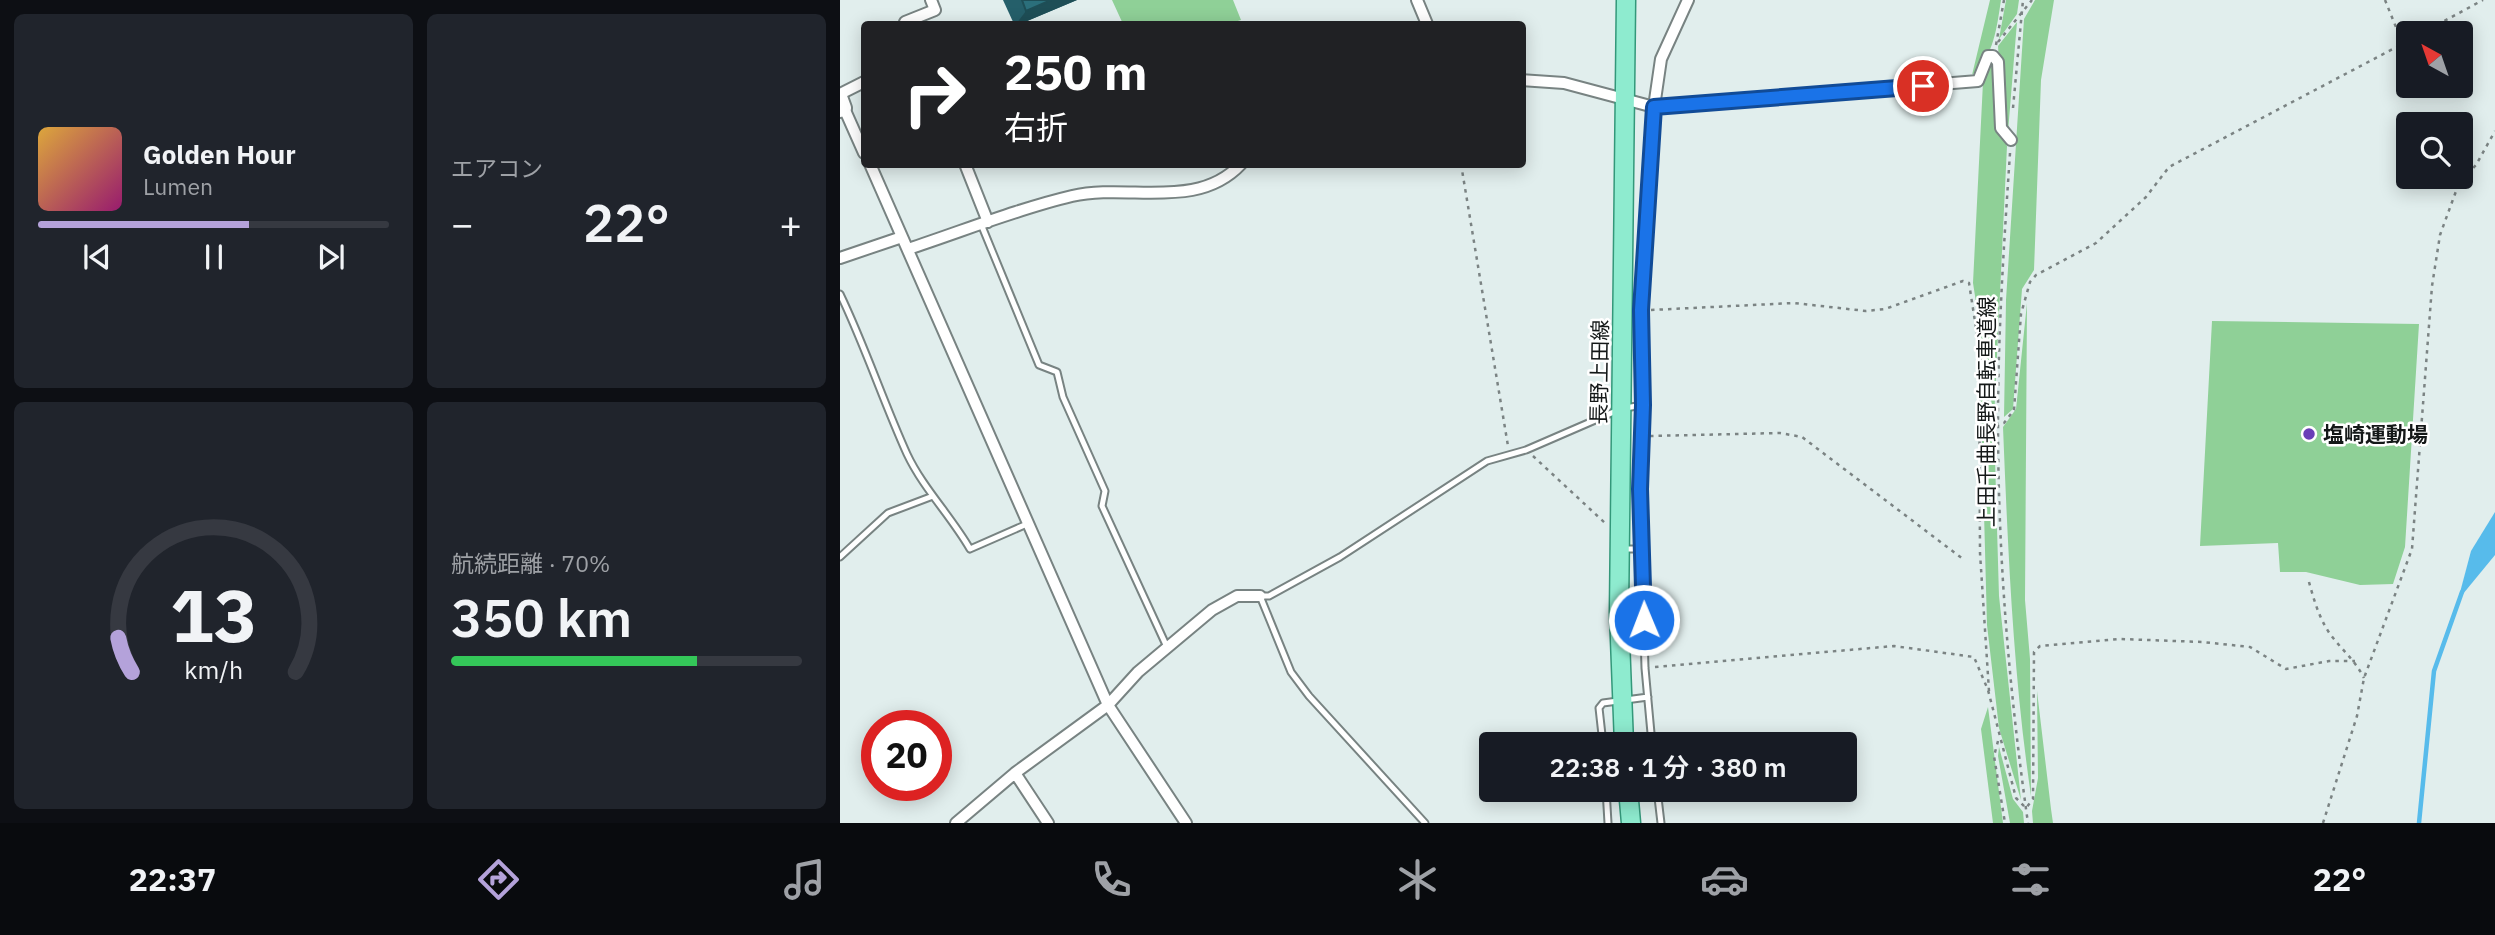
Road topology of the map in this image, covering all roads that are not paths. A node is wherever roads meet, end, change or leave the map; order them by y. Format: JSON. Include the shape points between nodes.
{"nodes":[{"id":1,"x":931,"y":0,"type":"edge"},
{"id":2,"x":1417,"y":0,"type":"edge"},
{"id":3,"x":1626,"y":0,"type":"edge"},
{"id":4,"x":1688,"y":0,"type":"edge"},
{"id":5,"x":908,"y":21,"type":"edge"},
{"id":6,"x":1426,"y":21,"type":"edge"},
{"id":7,"x":1526,"y":80,"type":"edge"},
{"id":8,"x":861,"y":85,"type":"edge"},
{"id":9,"x":1626,"y":100,"type":"junction"},
{"id":10,"x":841,"y":102,"type":"edge"},
{"id":11,"x":1654,"y":107,"type":"junction"},
{"id":12,"x":2011,"y":140,"type":"road end"},
{"id":13,"x":861,"y":146,"type":"edge"},
{"id":14,"x":872,"y":168,"type":"edge"},
{"id":15,"x":966,"y":168,"type":"edge"},
{"id":16,"x":1237,"y":168,"type":"edge"},
{"id":17,"x":985,"y":223,"type":"junction"},
{"id":18,"x":902,"y":237,"type":"junction"},
{"id":19,"x":908,"y":249,"type":"junction"},
{"id":20,"x":840,"y":258,"type":"edge"},
{"id":21,"x":840,"y":294,"type":"edge"},
{"id":22,"x":1643,"y":405,"type":"junction"},
{"id":23,"x":1621,"y":409,"type":"junction"},
{"id":24,"x":933,"y":496,"type":"junction"},
{"id":25,"x":1029,"y":524,"type":"junction"},
{"id":26,"x":1620,"y":549,"type":"junction"},
{"id":27,"x":1642,"y":549,"type":"junction"},
{"id":28,"x":840,"y":557,"type":"edge"},
{"id":29,"x":1260,"y":596,"type":"junction"},
{"id":30,"x":1167,"y":648,"type":"junction"},
{"id":31,"x":1648,"y":698,"type":"junction"},
{"id":32,"x":1622,"y":701,"type":"junction"},
{"id":33,"x":1108,"y":705,"type":"junction"},
{"id":34,"x":1602,"y":732,"type":"edge"},
{"id":35,"x":1623,"y":732,"type":"edge"},
{"id":36,"x":1651,"y":732,"type":"edge"},
{"id":37,"x":1015,"y":773,"type":"junction"},
{"id":38,"x":1607,"y":802,"type":"edge"},
{"id":39,"x":1629,"y":802,"type":"edge"},
{"id":40,"x":1659,"y":802,"type":"edge"},
{"id":41,"x":958,"y":822,"type":"edge"},
{"id":42,"x":1048,"y":823,"type":"edge"},
{"id":43,"x":1186,"y":823,"type":"edge"},
{"id":44,"x":1425,"y":823,"type":"edge"},
{"id":45,"x":1608,"y":823,"type":"edge"},
{"id":46,"x":1631,"y":823,"type":"edge"},
{"id":47,"x":1661,"y":823,"type":"edge"}],
"edges":[{"from":1,"to":5,"type":"street","via":[[935,10]]},
{"from":2,"to":6,"type":"street"},
{"from":3,"to":9,"type":"main road","name":"長野上田線"},
{"from":4,"to":11,"type":"street","via":[[1661,59]]},
{"from":7,"to":9,"type":"street","via":[[1564,83]]},
{"from":8,"to":10,"type":"street"},
{"from":9,"to":11,"type":"street"},
{"from":9,"to":23,"type":"main road","name":"長野上田線"},
{"from":10,"to":13,"type":"street"},
{"from":11,"to":12,"type":"street","via":[[1978,81],[1988,56],[1993,56],[1998,62],[2000,128]]},
{"from":11,"to":22,"type":"lane","via":[[1641,310]]},
{"from":14,"to":18,"type":"street"},
{"from":15,"to":17,"type":"street"},
{"from":16,"to":17,"type":"street","via":[[1222,182],[1196,191],[1076,195]]},
{"from":17,"to":19,"type":"street"},
{"from":17,"to":30,"type":"lane","via":[[1040,365],[1057,372],[1063,397],[1105,491],[1102,506]]},
{"from":18,"to":19,"type":"street"},
{"from":18,"to":20,"type":"street"},
{"from":19,"to":25,"type":"street"},
{"from":21,"to":24,"type":"lane","via":[[908,456]]},
{"from":22,"to":23,"type":"lane"},
{"from":22,"to":27,"type":"lane"},
{"from":23,"to":26,"type":"main road","name":"長野上田線"},
{"from":23,"to":29,"type":"lane","via":[[1526,450],[1487,461],[1340,557],[1269,596]]},
{"from":24,"to":25,"type":"lane","via":[[970,549]]},
{"from":24,"to":28,"type":"lane","via":[[888,513]]},
{"from":25,"to":33,"type":"street"},
{"from":26,"to":27,"type":"lane"},
{"from":26,"to":32,"type":"main road","name":"長野上田線"},
{"from":27,"to":31,"type":"lane"},
{"from":29,"to":30,"type":"street","via":[[1237,596],[1212,610]]},
{"from":29,"to":44,"type":"lane","via":[[1297,680]]},
{"from":30,"to":33,"type":"street","via":[[1138,671]]},
{"from":31,"to":32,"type":"lane"},
{"from":31,"to":36,"type":"lane"},
{"from":32,"to":34,"type":"lane","via":[[1599,708]]},
{"from":32,"to":35,"type":"main road","name":"長野上田線"},
{"from":33,"to":37,"type":"street"},
{"from":33,"to":43,"type":"street"},
{"from":37,"to":41,"type":"street"},
{"from":37,"to":42,"type":"street"},
{"from":38,"to":45,"type":"lane"},
{"from":39,"to":46,"type":"main road"},
{"from":40,"to":47,"type":"lane"}]}
